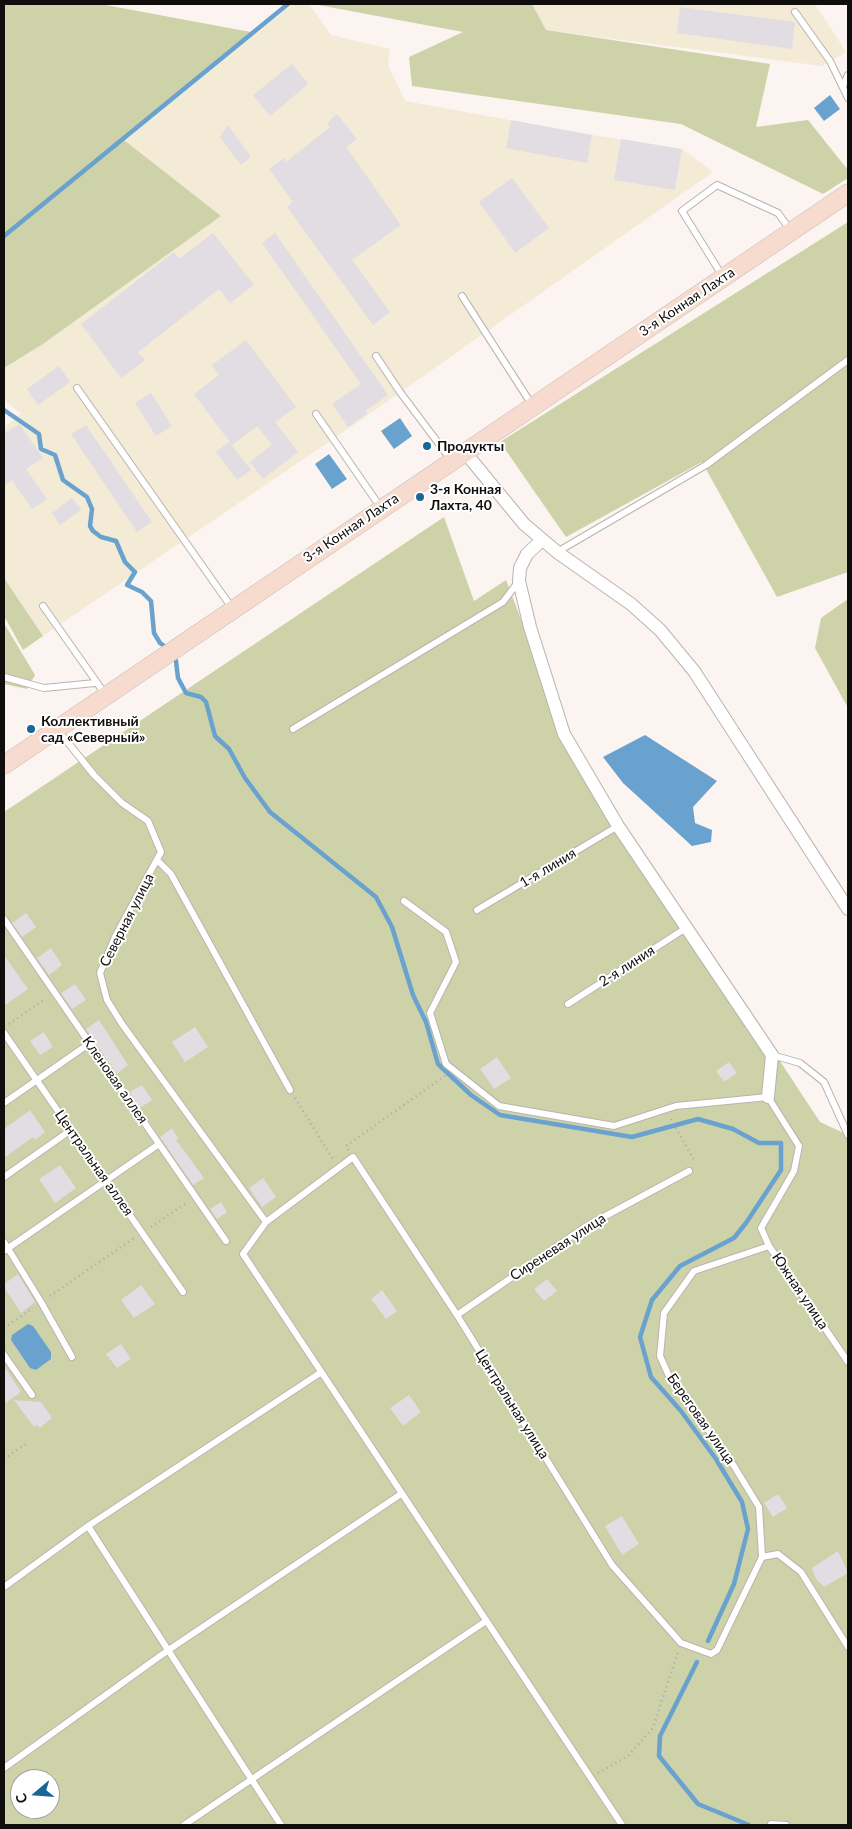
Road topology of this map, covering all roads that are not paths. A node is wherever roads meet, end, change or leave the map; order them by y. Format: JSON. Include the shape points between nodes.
{"nodes":[{"id":1,"x":795,"y":12,"type":"dead end"},
{"id":2,"x":848,"y":75,"type":"edge"},
{"id":3,"x":843,"y":86,"type":"junction"},
{"id":4,"x":848,"y":98,"type":"edge"},
{"id":5,"x":848,"y":193,"type":"edge"},
{"id":6,"x":792,"y":231,"type":"junction"},
{"id":7,"x":724,"y":278,"type":"junction"},
{"id":8,"x":462,"y":296,"type":"dead end"},
{"id":9,"x":376,"y":356,"type":"dead end"},
{"id":10,"x":848,"y":360,"type":"edge"},
{"id":11,"x":76,"y":388,"type":"dead end"},
{"id":12,"x":532,"y":406,"type":"junction"},
{"id":13,"x":316,"y":414,"type":"dead end"},
{"id":14,"x":458,"y":456,"type":"junction"},
{"id":15,"x":381,"y":508,"type":"junction"},
{"id":16,"x":542,"y":540,"type":"junction"},
{"id":17,"x":557,"y":552,"type":"junction"},
{"id":18,"x":519,"y":581,"type":"junction"},
{"id":19,"x":42,"y":606,"type":"dead end"},
{"id":20,"x":232,"y":609,"type":"junction"},
{"id":21,"x":4,"y":677,"type":"edge"},
{"id":22,"x":100,"y":689,"type":"junction"},
{"id":23,"x":56,"y":728,"type":"junction"},
{"id":24,"x":293,"y":729,"type":"dead end"},
{"id":25,"x":4,"y":764,"type":"edge"},
{"id":26,"x":618,"y":826,"type":"junction"},
{"id":27,"x":157,"y":860,"type":"junction"},
{"id":28,"x":404,"y":900,"type":"dead end"},
{"id":29,"x":848,"y":909,"type":"edge"},
{"id":30,"x":477,"y":910,"type":"dead end"},
{"id":31,"x":4,"y":918,"type":"edge"},
{"id":32,"x":686,"y":928,"type":"junction"},
{"id":33,"x":568,"y":1004,"type":"dead end"},
{"id":34,"x":4,"y":1033,"type":"edge"},
{"id":35,"x":90,"y":1043,"type":"junction"},
{"id":36,"x":772,"y":1056,"type":"junction"},
{"id":37,"x":36,"y":1080,"type":"junction"},
{"id":38,"x":290,"y":1090,"type":"road end"},
{"id":39,"x":768,"y":1098,"type":"junction"},
{"id":40,"x":4,"y":1103,"type":"edge"},
{"id":41,"x":71,"y":1130,"type":"junction"},
{"id":42,"x":848,"y":1135,"type":"edge"},
{"id":43,"x":159,"y":1144,"type":"junction"},
{"id":44,"x":689,"y":1171,"type":"road end"},
{"id":45,"x":4,"y":1177,"type":"edge"},
{"id":46,"x":106,"y":1181,"type":"junction"},
{"id":47,"x":266,"y":1222,"type":"junction"},
{"id":48,"x":226,"y":1241,"type":"dead end"},
{"id":49,"x":4,"y":1242,"type":"edge"},
{"id":50,"x":769,"y":1246,"type":"junction"},
{"id":51,"x":6,"y":1250,"type":"edge"},
{"id":52,"x":183,"y":1292,"type":"dead end"},
{"id":53,"x":457,"y":1315,"type":"junction"},
{"id":54,"x":4,"y":1355,"type":"edge"},
{"id":55,"x":72,"y":1357,"type":"dead end"},
{"id":56,"x":848,"y":1362,"type":"edge"},
{"id":57,"x":320,"y":1373,"type":"junction"},
{"id":58,"x":32,"y":1395,"type":"dead end"},
{"id":59,"x":401,"y":1494,"type":"junction"},
{"id":60,"x":88,"y":1526,"type":"junction"},
{"id":61,"x":762,"y":1557,"type":"junction"},
{"id":62,"x":4,"y":1587,"type":"edge"},
{"id":63,"x":486,"y":1621,"type":"junction"},
{"id":64,"x":682,"y":1643,"type":"joint"},
{"id":65,"x":848,"y":1647,"type":"edge"},
{"id":66,"x":167,"y":1651,"type":"junction"},
{"id":67,"x":4,"y":1768,"type":"edge"},
{"id":68,"x":249,"y":1779,"type":"junction"},
{"id":69,"x":771,"y":1824,"type":"dead end"},
{"id":70,"x":184,"y":1825,"type":"edge"},
{"id":71,"x":281,"y":1825,"type":"edge"},
{"id":72,"x":622,"y":1825,"type":"edge"},
{"id":73,"x":786,"y":1825,"type":"edge"}],
"edges":[{"from":1,"to":3,"type":"lane","via":[[830,61]]},
{"from":2,"to":3,"type":"lane"},
{"from":3,"to":4,"type":"lane"},
{"from":5,"to":6,"type":"main road","name":"3-я Конная Лахта"},
{"from":6,"to":7,"type":"main road","name":"3-я Конная Лахта"},
{"from":6,"to":7,"type":"lane","via":[[778,213],[716,185],[682,210]]},
{"from":7,"to":12,"type":"main road","name":"3-я Конная Лахта"},
{"from":8,"to":12,"type":"lane"},
{"from":9,"to":14,"type":"lane","via":[[400,392]]},
{"from":10,"to":17,"type":"lane","via":[[706,465]]},
{"from":11,"to":20,"type":"lane"},
{"from":12,"to":14,"type":"main road","name":"3-я Конная Лахта"},
{"from":13,"to":15,"type":"lane"},
{"from":14,"to":15,"type":"main road","name":"3-я Конная Лахта"},
{"from":14,"to":16,"type":"street"},
{"from":15,"to":20,"type":"main road","name":"3-я Конная Лахта"},
{"from":16,"to":17,"type":"street"},
{"from":16,"to":18,"type":"street","via":[[527,554],[520,568]]},
{"from":17,"to":29,"type":"street","via":[[631,604],[660,630],[694,671]]},
{"from":18,"to":24,"type":"lane","via":[[503,602]]},
{"from":18,"to":26,"type":"street","via":[[564,734]]},
{"from":19,"to":22,"type":"lane"},
{"from":20,"to":22,"type":"main road","name":"3-я Конная Лахта","via":[[157,661]]},
{"from":21,"to":22,"type":"lane","via":[[44,688]]},
{"from":22,"to":23,"type":"main road","name":"3-я Конная Лахта"},
{"from":23,"to":25,"type":"main road","name":"3-я Конная Лахта"},
{"from":23,"to":27,"type":"lane","name":"Северная улица","via":[[94,775],[122,803],[148,821],[161,852]]},
{"from":26,"to":30,"type":"lane","name":"1-я линия"},
{"from":26,"to":32,"type":"street"},
{"from":27,"to":38,"type":"lane","via":[[171,874]]},
{"from":27,"to":47,"type":"lane","name":"Северная улица","via":[[115,937],[100,973],[107,1000]]},
{"from":28,"to":39,"type":"lane","via":[[446,932],[456,962],[430,1014],[446,1064],[499,1106],[614,1126],[676,1106]]},
{"from":31,"to":35,"type":"lane","name":"Кленовая аллея"},
{"from":32,"to":33,"type":"lane","name":"2-я линия"},
{"from":32,"to":36,"type":"street"},
{"from":34,"to":37,"type":"lane","name":"Центральная аллея"},
{"from":35,"to":37,"type":"lane"},
{"from":35,"to":43,"type":"lane","name":"Кленовая аллея"},
{"from":36,"to":39,"type":"street"},
{"from":36,"to":42,"type":"lane","via":[[800,1064],[824,1082]]},
{"from":37,"to":40,"type":"lane"},
{"from":37,"to":41,"type":"lane","name":"Центральная аллея"},
{"from":39,"to":50,"type":"lane","via":[[799,1146],[794,1171],[761,1228]]},
{"from":41,"to":45,"type":"lane"},
{"from":41,"to":46,"type":"lane","name":"Центральная аллея"},
{"from":43,"to":46,"type":"lane"},
{"from":43,"to":48,"type":"lane","name":"Кленовая аллея"},
{"from":44,"to":53,"type":"lane","name":"Сиреневая улица","via":[[585,1226]]},
{"from":46,"to":51,"type":"lane"},
{"from":46,"to":52,"type":"lane","name":"Центральная аллея"},
{"from":47,"to":53,"type":"lane","name":"Центральная улица","via":[[353,1157]]},
{"from":47,"to":57,"type":"lane","via":[[243,1254]]},
{"from":49,"to":51,"type":"lane"},
{"from":50,"to":56,"type":"lane","name":"Южная улица"},
{"from":50,"to":61,"type":"lane","name":"Береговая улица","via":[[694,1271],[664,1313],[660,1356],[668,1374],[734,1466],[759,1507]]},
{"from":51,"to":55,"type":"lane","via":[[42,1302]]},
{"from":53,"to":64,"type":"lane","name":"Центральная улица","via":[[612,1565]]},
{"from":54,"to":58,"type":"lane"},
{"from":57,"to":59,"type":"lane"},
{"from":57,"to":60,"type":"lane"},
{"from":59,"to":63,"type":"lane"},
{"from":59,"to":66,"type":"lane"},
{"from":60,"to":62,"type":"lane"},
{"from":60,"to":66,"type":"lane"},
{"from":61,"to":64,"type":"lane","name":"Береговая улица","via":[[717,1650],[711,1654]]},
{"from":61,"to":65,"type":"lane","via":[[778,1554],[801,1572]]},
{"from":63,"to":68,"type":"lane"},
{"from":63,"to":72,"type":"lane"},
{"from":66,"to":67,"type":"lane"},
{"from":66,"to":68,"type":"lane"},
{"from":68,"to":70,"type":"lane"},
{"from":68,"to":71,"type":"lane"},
{"from":69,"to":73,"type":"lane"}]}
